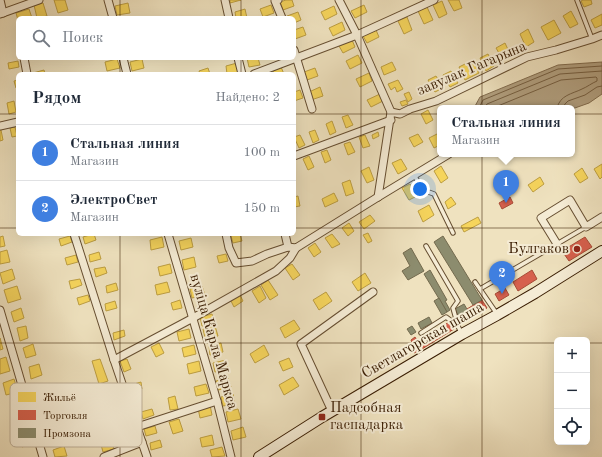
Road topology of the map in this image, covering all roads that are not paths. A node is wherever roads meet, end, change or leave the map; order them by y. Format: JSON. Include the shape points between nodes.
{"nodes":[{"id":1,"x":0,"y":0,"type":"edge"},
{"id":2,"x":39,"y":0,"type":"edge"},
{"id":3,"x":108,"y":0,"type":"edge"},
{"id":4,"x":225,"y":0,"type":"edge"},
{"id":5,"x":278,"y":0,"type":"edge"},
{"id":6,"x":339,"y":0,"type":"edge"},
{"id":7,"x":434,"y":0,"type":"edge"},
{"id":8,"x":577,"y":0,"type":"edge"},
{"id":9,"x":1,"y":13,"type":"edge"},
{"id":10,"x":112,"y":16,"type":"edge"},
{"id":11,"x":229,"y":16,"type":"edge"},
{"id":12,"x":281,"y":16,"type":"edge"},
{"id":13,"x":357,"y":35,"type":"junction"},
{"id":14,"x":602,"y":35,"type":"edge"},
{"id":15,"x":592,"y":39,"type":"junction"},
{"id":16,"x":297,"y":58,"type":"joint"},
{"id":17,"x":24,"y":60,"type":"edge"},
{"id":18,"x":124,"y":60,"type":"edge"},
{"id":19,"x":238,"y":60,"type":"edge"},
{"id":20,"x":292,"y":60,"type":"edge"},
{"id":21,"x":28,"y":72,"type":"edge"},
{"id":22,"x":126,"y":72,"type":"edge"},
{"id":23,"x":242,"y":72,"type":"edge"},
{"id":24,"x":259,"y":72,"type":"edge"},
{"id":25,"x":312,"y":109,"type":"dead end"},
{"id":26,"x":391,"y":112,"type":"junction"},
{"id":27,"x":400,"y":114,"type":"junction"},
{"id":28,"x":389,"y":121,"type":"junction"},
{"id":29,"x":16,"y":122,"type":"edge"},
{"id":30,"x":0,"y":126,"type":"edge"},
{"id":31,"x":296,"y":155,"type":"edge"},
{"id":32,"x":444,"y":157,"type":"edge"},
{"id":33,"x":414,"y":175,"type":"junction"},
{"id":34,"x":378,"y":196,"type":"junction"},
{"id":35,"x":602,"y":217,"type":"edge"},
{"id":36,"x":586,"y":227,"type":"junction"},
{"id":37,"x":453,"y":233,"type":"dead end"},
{"id":38,"x":75,"y":236,"type":"edge"},
{"id":39,"x":169,"y":236,"type":"edge"},
{"id":40,"x":227,"y":236,"type":"edge"},
{"id":41,"x":285,"y":236,"type":"edge"},
{"id":42,"x":557,"y":244,"type":"junction"},
{"id":43,"x":426,"y":246,"type":"dead end"},
{"id":44,"x":288,"y":247,"type":"junction"},
{"id":45,"x":296,"y":248,"type":"junction"},
{"id":46,"x":602,"y":251,"type":"edge"},
{"id":47,"x":475,"y":282,"type":"dead end"},
{"id":48,"x":480,"y":289,"type":"junction"},
{"id":49,"x":373,"y":292,"type":"dead end"},
{"id":50,"x":0,"y":310,"type":"edge"},
{"id":51,"x":497,"y":315,"type":"junction"},
{"id":52,"x":192,"y":318,"type":"junction"},
{"id":53,"x":460,"y":330,"type":"junction"},
{"id":54,"x":421,"y":333,"type":"dead end"},
{"id":55,"x":114,"y":360,"type":"junction"},
{"id":56,"x":21,"y":383,"type":"edge"},
{"id":57,"x":122,"y":383,"type":"edge"},
{"id":58,"x":217,"y":401,"type":"junction"},
{"id":59,"x":332,"y":411,"type":"junction"},
{"id":60,"x":142,"y":425,"type":"edge"},
{"id":61,"x":142,"y":442,"type":"edge"},
{"id":62,"x":40,"y":447,"type":"edge"},
{"id":63,"x":129,"y":447,"type":"edge"},
{"id":64,"x":43,"y":457,"type":"edge"},
{"id":65,"x":104,"y":457,"type":"edge"},
{"id":66,"x":147,"y":457,"type":"edge"},
{"id":67,"x":231,"y":457,"type":"edge"},
{"id":68,"x":259,"y":457,"type":"edge"}],
"edges":[{"from":1,"to":9,"type":"street"},
{"from":2,"to":9,"type":"street"},
{"from":3,"to":10,"type":"street"},
{"from":4,"to":11,"type":"street"},
{"from":5,"to":12,"type":"street","via":[[275,1]]},
{"from":6,"to":13,"type":"street"},
{"from":7,"to":13,"type":"street"},
{"from":8,"to":15,"type":"lane"},
{"from":13,"to":16,"type":"street"},
{"from":13,"to":26,"type":"street"},
{"from":14,"to":15,"type":"street","name":"завулак Гагарына"},
{"from":15,"to":27,"type":"street","name":"завулак Гагарына","via":[[527,57],[436,101]]},
{"from":16,"to":25,"type":"street"},
{"from":17,"to":21,"type":"street"},
{"from":18,"to":22,"type":"street"},
{"from":19,"to":23,"type":"street"},
{"from":20,"to":24,"type":"street"},
{"from":26,"to":27,"type":"street"},
{"from":26,"to":28,"type":"street"},
{"from":27,"to":28,"type":"street","name":"завулак Гагарына"},
{"from":28,"to":31,"type":"street","name":"завулак Гагарына"},
{"from":28,"to":34,"type":"street"},
{"from":29,"to":30,"type":"street"},
{"from":32,"to":33,"type":"street"},
{"from":33,"to":34,"type":"street"},
{"from":33,"to":37,"type":"lane","via":[[423,190],[434,194]]},
{"from":34,"to":45,"type":"street"},
{"from":35,"to":36,"type":"street"},
{"from":36,"to":42,"type":"lane"},
{"from":36,"to":42,"type":"street","via":[[570,200],[541,218]]},
{"from":38,"to":55,"type":"street"},
{"from":39,"to":52,"type":"street","name":"вуліца Карла Маркса"},
{"from":40,"to":44,"type":"street","via":[[236,263],[252,261]]},
{"from":41,"to":44,"type":"street"},
{"from":42,"to":48,"type":"lane"},
{"from":43,"to":53,"type":"lane","via":[[458,301],[453,308]]},
{"from":44,"to":45,"type":"street"},
{"from":45,"to":52,"type":"street","via":[[290,258],[276,271]]},
{"from":46,"to":51,"type":"main road","name":"Светлагорская шаша"},
{"from":47,"to":48,"type":"lane"},
{"from":48,"to":51,"type":"lane"},
{"from":49,"to":59,"type":"street","via":[[301,344]]},
{"from":50,"to":56,"type":"street"},
{"from":51,"to":53,"type":"main road","name":"Светлагорская шаша"},
{"from":52,"to":55,"type":"street"},
{"from":52,"to":58,"type":"street","name":"вуліца Карла Маркса"},
{"from":53,"to":54,"type":"lane","via":[[446,318]]},
{"from":53,"to":59,"type":"main road","name":"Светлагорская шаша"},
{"from":55,"to":57,"type":"street"},
{"from":58,"to":60,"type":"street"},
{"from":58,"to":67,"type":"street","name":"вуліца Карла Маркса"},
{"from":59,"to":68,"type":"main road","name":"Светлагорская шаша"},
{"from":61,"to":66,"type":"street"},
{"from":62,"to":64,"type":"street"},
{"from":63,"to":65,"type":"street"}]}
